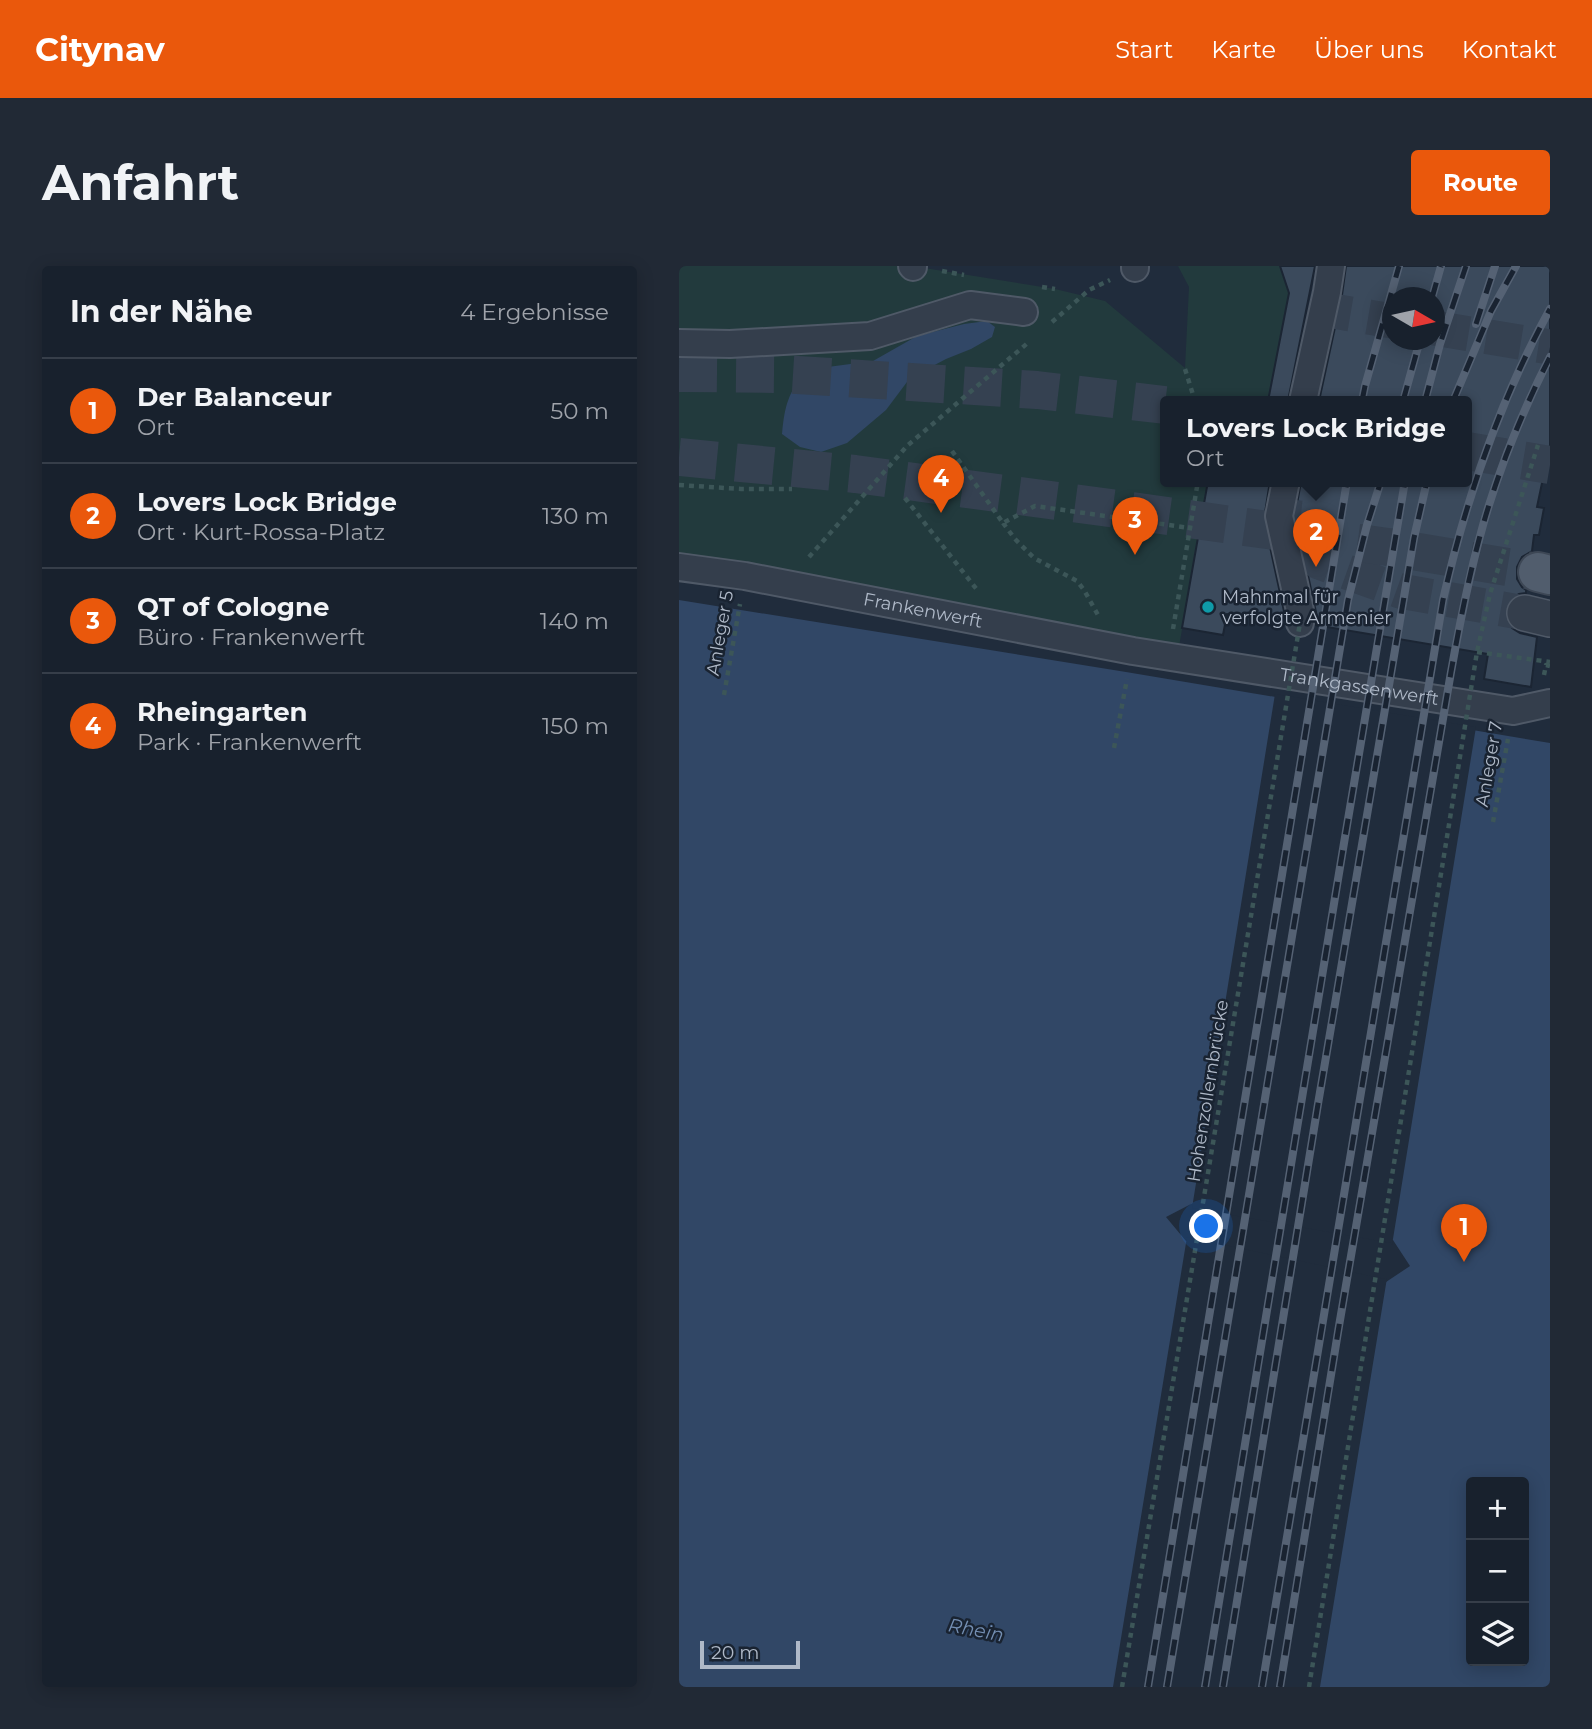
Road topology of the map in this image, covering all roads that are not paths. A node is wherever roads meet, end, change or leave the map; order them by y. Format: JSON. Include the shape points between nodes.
{"nodes":[{"id":1,"x":1331,"y":266,"type":"edge"},
{"id":2,"x":1031,"y":323,"type":"road end"},
{"id":3,"x":679,"y":343,"type":"edge"},
{"id":4,"x":1304,"y":396,"type":"edge"},
{"id":5,"x":1285,"y":487,"type":"edge"},
{"id":6,"x":679,"y":566,"type":"edge"},
{"id":7,"x":1300,"y":623,"type":"road end"},
{"id":8,"x":1169,"y":657,"type":"joint"},
{"id":9,"x":1550,"y":703,"type":"edge"}],
"edges":[{"from":1,"to":4,"type":"street"},
{"from":2,"to":3,"type":"street","via":[[970,305],[870,336]]},
{"from":5,"to":7,"type":"street","via":[[1279,516]]},
{"from":6,"to":8,"type":"street","name":"Frankenwerft"},
{"from":8,"to":9,"type":"street","name":"Trankgassenwerft","via":[[1513,711]]}]}
